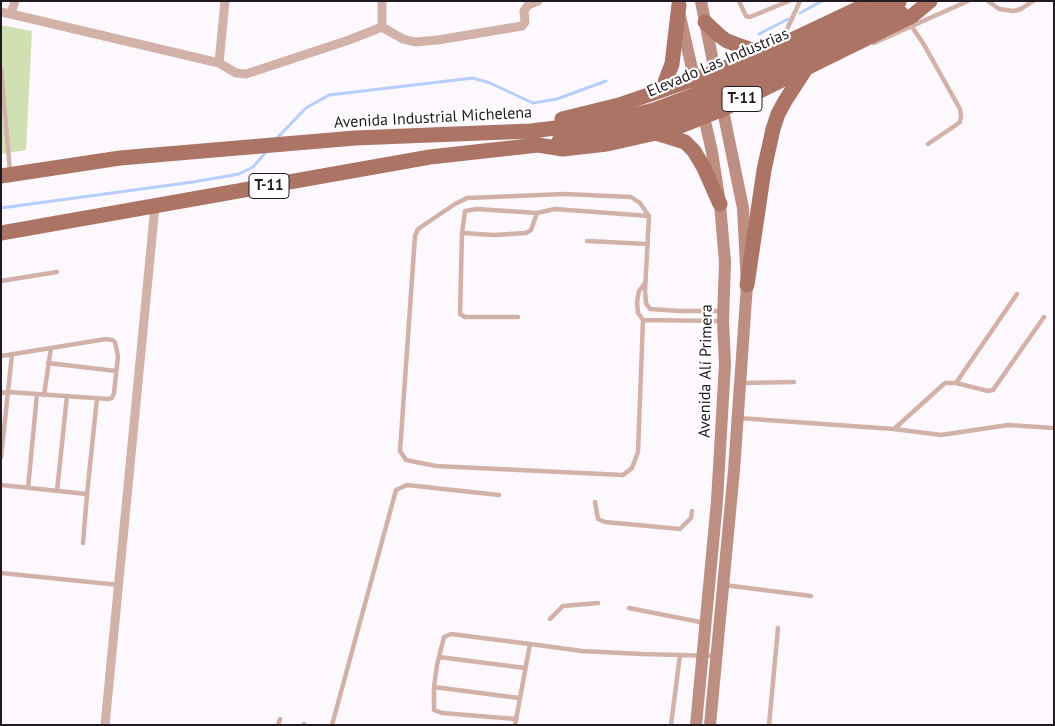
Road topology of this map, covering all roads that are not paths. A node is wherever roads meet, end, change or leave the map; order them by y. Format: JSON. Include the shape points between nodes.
{"nodes":[{"id":1,"x":14,"y":1,"type":"edge"},
{"id":2,"x":225,"y":1,"type":"edge"},
{"id":3,"x":382,"y":1,"type":"edge"},
{"id":4,"x":538,"y":1,"type":"edge"},
{"id":5,"x":701,"y":1,"type":"edge"},
{"id":6,"x":739,"y":1,"type":"edge"},
{"id":7,"x":789,"y":1,"type":"edge"},
{"id":8,"x":800,"y":1,"type":"edge"},
{"id":9,"x":874,"y":1,"type":"edge"},
{"id":10,"x":923,"y":1,"type":"edge"},
{"id":11,"x":930,"y":1,"type":"edge"},
{"id":12,"x":968,"y":1,"type":"edge"},
{"id":13,"x":988,"y":1,"type":"edge"},
{"id":14,"x":1033,"y":1,"type":"edge"},
{"id":15,"x":678,"y":3,"type":"edge"},
{"id":16,"x":903,"y":4,"type":"edge"},
{"id":17,"x":1,"y":12,"type":"edge"},
{"id":18,"x":11,"y":14,"type":"junction"},
{"id":19,"x":705,"y":22,"type":"junction"},
{"id":20,"x":382,"y":27,"type":"junction"},
{"id":21,"x":912,"y":27,"type":"junction"},
{"id":22,"x":772,"y":49,"type":"junction"},
{"id":23,"x":841,"y":50,"type":"junction"},
{"id":24,"x":219,"y":63,"type":"junction"},
{"id":25,"x":808,"y":66,"type":"junction"},
{"id":26,"x":1,"y":68,"type":"edge"},
{"id":27,"x":715,"y":72,"type":"junction"},
{"id":28,"x":695,"y":80,"type":"junction"},
{"id":29,"x":662,"y":90,"type":"junction"},
{"id":30,"x":723,"y":109,"type":"junction"},
{"id":31,"x":704,"y":116,"type":"junction"},
{"id":32,"x":656,"y":133,"type":"junction"},
{"id":33,"x":539,"y":138,"type":"junction"},
{"id":34,"x":928,"y":144,"type":"dead end"},
{"id":35,"x":6,"y":176,"type":"edge"},
{"id":36,"x":720,"y":204,"type":"junction"},
{"id":37,"x":156,"y":206,"type":"junction"},
{"id":38,"x":537,"y":213,"type":"junction"},
{"id":39,"x":649,"y":216,"type":"junction"},
{"id":40,"x":1,"y":233,"type":"edge"},
{"id":41,"x":462,"y":233,"type":"junction"},
{"id":42,"x":587,"y":241,"type":"dead end"},
{"id":43,"x":648,"y":244,"type":"junction"},
{"id":44,"x":57,"y":272,"type":"dead end"},
{"id":45,"x":1,"y":281,"type":"edge"},
{"id":46,"x":646,"y":281,"type":"junction"},
{"id":47,"x":747,"y":284,"type":"junction"},
{"id":48,"x":1017,"y":294,"type":"dead end"},
{"id":49,"x":518,"y":316,"type":"dead end"},
{"id":50,"x":723,"y":316,"type":"junction"},
{"id":51,"x":1044,"y":317,"type":"dead end"},
{"id":52,"x":643,"y":320,"type":"junction"},
{"id":53,"x":50,"y":348,"type":"junction"},
{"id":54,"x":12,"y":354,"type":"junction"},
{"id":55,"x":1,"y":356,"type":"edge"},
{"id":56,"x":48,"y":363,"type":"junction"},
{"id":57,"x":116,"y":371,"type":"junction"},
{"id":58,"x":740,"y":378,"type":"junction"},
{"id":59,"x":794,"y":382,"type":"dead end"},
{"id":60,"x":956,"y":383,"type":"junction"},
{"id":61,"x":8,"y":392,"type":"junction"},
{"id":62,"x":1,"y":393,"type":"edge"},
{"id":63,"x":37,"y":394,"type":"junction"},
{"id":64,"x":44,"y":395,"type":"junction"},
{"id":65,"x":67,"y":396,"type":"junction"},
{"id":66,"x":97,"y":398,"type":"junction"},
{"id":67,"x":737,"y":418,"type":"junction"},
{"id":68,"x":1054,"y":428,"type":"edge"},
{"id":69,"x":894,"y":429,"type":"junction"},
{"id":70,"x":1,"y":456,"type":"edge"},
{"id":71,"x":1,"y":485,"type":"edge"},
{"id":72,"x":28,"y":488,"type":"junction"},
{"id":73,"x":58,"y":491,"type":"junction"},
{"id":74,"x":87,"y":494,"type":"junction"},
{"id":75,"x":499,"y":495,"type":"dead end"},
{"id":76,"x":595,"y":502,"type":"dead end"},
{"id":77,"x":692,"y":511,"type":"dead end"},
{"id":78,"x":82,"y":543,"type":"dead end"},
{"id":79,"x":1,"y":573,"type":"edge"},
{"id":80,"x":119,"y":585,"type":"junction"},
{"id":81,"x":722,"y":585,"type":"junction"},
{"id":82,"x":811,"y":596,"type":"dead end"},
{"id":83,"x":598,"y":603,"type":"dead end"},
{"id":84,"x":629,"y":608,"type":"dead end"},
{"id":85,"x":550,"y":619,"type":"dead end"},
{"id":86,"x":706,"y":623,"type":"junction"},
{"id":87,"x":778,"y":628,"type":"dead end"},
{"id":88,"x":530,"y":644,"type":"junction"},
{"id":89,"x":680,"y":655,"type":"junction"},
{"id":90,"x":702,"y":655,"type":"junction"},
{"id":91,"x":716,"y":656,"type":"junction"},
{"id":92,"x":439,"y":657,"type":"junction"},
{"id":93,"x":525,"y":668,"type":"junction"},
{"id":94,"x":434,"y":687,"type":"junction"},
{"id":95,"x":519,"y":698,"type":"junction"},
{"id":96,"x":280,"y":719,"type":"dead end"},
{"id":97,"x":516,"y":722,"type":"edge"},
{"id":98,"x":105,"y":725,"type":"edge"},
{"id":99,"x":278,"y":725,"type":"edge"},
{"id":100,"x":332,"y":725,"type":"edge"},
{"id":101,"x":671,"y":725,"type":"edge"},
{"id":102,"x":696,"y":725,"type":"edge"},
{"id":103,"x":710,"y":725,"type":"edge"},
{"id":104,"x":768,"y":725,"type":"edge"}],
"edges":[{"from":1,"to":18,"type":"street"},
{"from":2,"to":24,"type":"street"},
{"from":3,"to":20,"type":"street"},
{"from":4,"to":20,"type":"street","via":[[524,10],[522,26],[438,40],[415,42]]},
{"from":5,"to":19,"type":"main road","name":"Avenida Alí Primera"},
{"from":6,"to":7,"type":"lane","via":[[746,16],[750,17]]},
{"from":8,"to":22,"type":"lane"},
{"from":9,"to":22,"type":"main road","name":"Avenida Industrial Michelena","number":"T-11"},
{"from":10,"to":16,"type":"main road","name":"Elevado Las Industrias","number":"T-11"},
{"from":11,"to":23,"type":"main road","name":"Avenida Industrial Michelena","number":"T-11","via":[[912,16]]},
{"from":12,"to":21,"type":"lane","name":"Avenida Industrial Michelena"},
{"from":13,"to":14,"type":"lane","via":[[999,9],[1014,11]]},
{"from":15,"to":28,"type":"main road","name":"Avenida Alí Primera"},
{"from":15,"to":29,"type":"main road","via":[[672,64]]},
{"from":16,"to":33,"type":"main road","name":"Elevado Las Industrias","number":"T-11","bridge":true,"via":[[792,66],[700,107],[655,121]]},
{"from":17,"to":18,"type":"street"},
{"from":18,"to":24,"type":"street"},
{"from":19,"to":22,"type":"main road","via":[[728,41],[750,49]]},
{"from":19,"to":27,"type":"main road","name":"Avenida Alí Primera"},
{"from":20,"to":24,"type":"street","via":[[246,74],[236,73]]},
{"from":21,"to":23,"type":"lane","name":"Avenida Industrial Michelena","via":[[870,45]]},
{"from":21,"to":34,"type":"lane","via":[[960,109],[961,116],[960,122]]},
{"from":22,"to":27,"type":"main road","name":"Avenida Industrial Michelena","number":"T-11"},
{"from":23,"to":25,"type":"main road","name":"Avenida Industrial Michelena","number":"T-11"},
{"from":25,"to":30,"type":"main road","name":"Avenida Industrial Michelena","number":"T-11"},
{"from":25,"to":47,"type":"main road","number":"T-11","via":[[785,101],[773,129]]},
{"from":26,"to":35,"type":"lane"},
{"from":27,"to":28,"type":"main road","name":"Avenida Industrial Michelena","number":"T-11"},
{"from":27,"to":30,"type":"main road","name":"Avenida Alí Primera"},
{"from":28,"to":29,"type":"main road","name":"Avenida Industrial Michelena","number":"T-11"},
{"from":28,"to":31,"type":"main road","name":"Avenida Alí Primera"},
{"from":29,"to":33,"type":"main road","name":"Avenida Industrial Michelena","number":"T-11","via":[[557,121]]},
{"from":30,"to":31,"type":"main road","name":"Avenida Industrial Michelena","number":"T-11"},
{"from":30,"to":47,"type":"main road","name":"Avenida Alí Primera","via":[[743,208]]},
{"from":31,"to":32,"type":"main road","name":"Avenida Industrial Michelena","number":"T-11"},
{"from":31,"to":36,"type":"main road","name":"Avenida Alí Primera"},
{"from":32,"to":33,"type":"main road","name":"Avenida Industrial Michelena","number":"T-11","via":[[607,144],[563,149]]},
{"from":32,"to":36,"type":"main road","via":[[685,142],[694,151]]},
{"from":33,"to":35,"type":"main road","name":"Avenida Industrial Michelena","number":"T-11","via":[[495,134],[355,138],[120,158]]},
{"from":33,"to":37,"type":"main road","name":"Avenida Industrial Michelena","number":"T-11"},
{"from":36,"to":50,"type":"main road","name":"Avenida Alí Primera","via":[[725,262]]},
{"from":37,"to":40,"type":"main road","name":"Avenida Industrial Michelena","number":"T-11"},
{"from":37,"to":80,"type":"street"},
{"from":38,"to":39,"type":"lane","via":[[554,209]]},
{"from":38,"to":41,"type":"lane","via":[[531,230],[526,233]]},
{"from":38,"to":41,"type":"lane","via":[[465,211]]},
{"from":39,"to":43,"type":"lane"},
{"from":39,"to":52,"type":"lane","via":[[631,197],[565,194],[479,196],[455,204],[418,228],[400,451],[406,460],[436,466],[623,476],[632,468],[638,452]]},
{"from":41,"to":49,"type":"lane","via":[[460,314],[465,317]]},
{"from":42,"to":43,"type":"lane"},
{"from":43,"to":46,"type":"lane"},
{"from":44,"to":45,"type":"lane"},
{"from":46,"to":50,"type":"lane","via":[[646,303],[650,309]]},
{"from":46,"to":52,"type":"lane","via":[[637,302],[638,313]]},
{"from":47,"to":58,"type":"main road","name":"Avenida Alí Primera"},
{"from":48,"to":60,"type":"lane"},
{"from":50,"to":52,"type":"lane"},
{"from":50,"to":58,"type":"main road","via":[[726,312]]},
{"from":50,"to":86,"type":"main road","name":"Avenida Alí Primera","via":[[724,391]]},
{"from":51,"to":60,"type":"lane","via":[[993,390],[988,392]]},
{"from":53,"to":54,"type":"lane"},
{"from":53,"to":56,"type":"lane"},
{"from":53,"to":57,"type":"lane","via":[[112,340],[118,356]]},
{"from":54,"to":55,"type":"lane"},
{"from":54,"to":61,"type":"lane"},
{"from":56,"to":57,"type":"lane"},
{"from":56,"to":64,"type":"lane"},
{"from":57,"to":66,"type":"lane","via":[[112,398]]},
{"from":58,"to":59,"type":"lane"},
{"from":58,"to":67,"type":"main road","name":"Avenida Alí Primera"},
{"from":60,"to":69,"type":"lane","via":[[945,382]]},
{"from":61,"to":62,"type":"lane"},
{"from":61,"to":63,"type":"lane"},
{"from":61,"to":70,"type":"lane"},
{"from":63,"to":64,"type":"lane"},
{"from":63,"to":72,"type":"lane"},
{"from":64,"to":65,"type":"lane"},
{"from":65,"to":66,"type":"lane"},
{"from":65,"to":73,"type":"lane"},
{"from":66,"to":74,"type":"lane"},
{"from":67,"to":69,"type":"lane"},
{"from":67,"to":81,"type":"main road","name":"Avenida Alí Primera"},
{"from":68,"to":69,"type":"lane","via":[[1008,425],[941,435]]},
{"from":71,"to":72,"type":"lane"},
{"from":72,"to":73,"type":"lane"},
{"from":73,"to":74,"type":"lane"},
{"from":74,"to":78,"type":"lane"},
{"from":75,"to":100,"type":"lane","via":[[407,485],[396,490]]},
{"from":76,"to":77,"type":"lane","via":[[598,519],[605,522],[680,529]]},
{"from":79,"to":80,"type":"lane"},
{"from":80,"to":98,"type":"street"},
{"from":81,"to":82,"type":"lane"},
{"from":81,"to":91,"type":"main road","name":"Avenida Alí Primera"},
{"from":83,"to":85,"type":"lane","via":[[564,606]]},
{"from":84,"to":86,"type":"lane"},
{"from":86,"to":90,"type":"main road","name":"Avenida Alí Primera"},
{"from":87,"to":104,"type":"lane"},
{"from":88,"to":89,"type":"lane"},
{"from":88,"to":92,"type":"lane","via":[[451,634],[444,637]]},
{"from":88,"to":93,"type":"lane"},
{"from":89,"to":90,"type":"lane"},
{"from":89,"to":101,"type":"lane"},
{"from":90,"to":91,"type":"lane"},
{"from":90,"to":102,"type":"main road","name":"Avenida Alí Primera"},
{"from":91,"to":103,"type":"main road","name":"Avenida Alí Primera"},
{"from":92,"to":93,"type":"lane"},
{"from":92,"to":94,"type":"lane"},
{"from":93,"to":95,"type":"lane"},
{"from":94,"to":95,"type":"lane"},
{"from":94,"to":97,"type":"lane","via":[[434,710]]},
{"from":95,"to":97,"type":"lane"},
{"from":96,"to":99,"type":"lane"}]}
